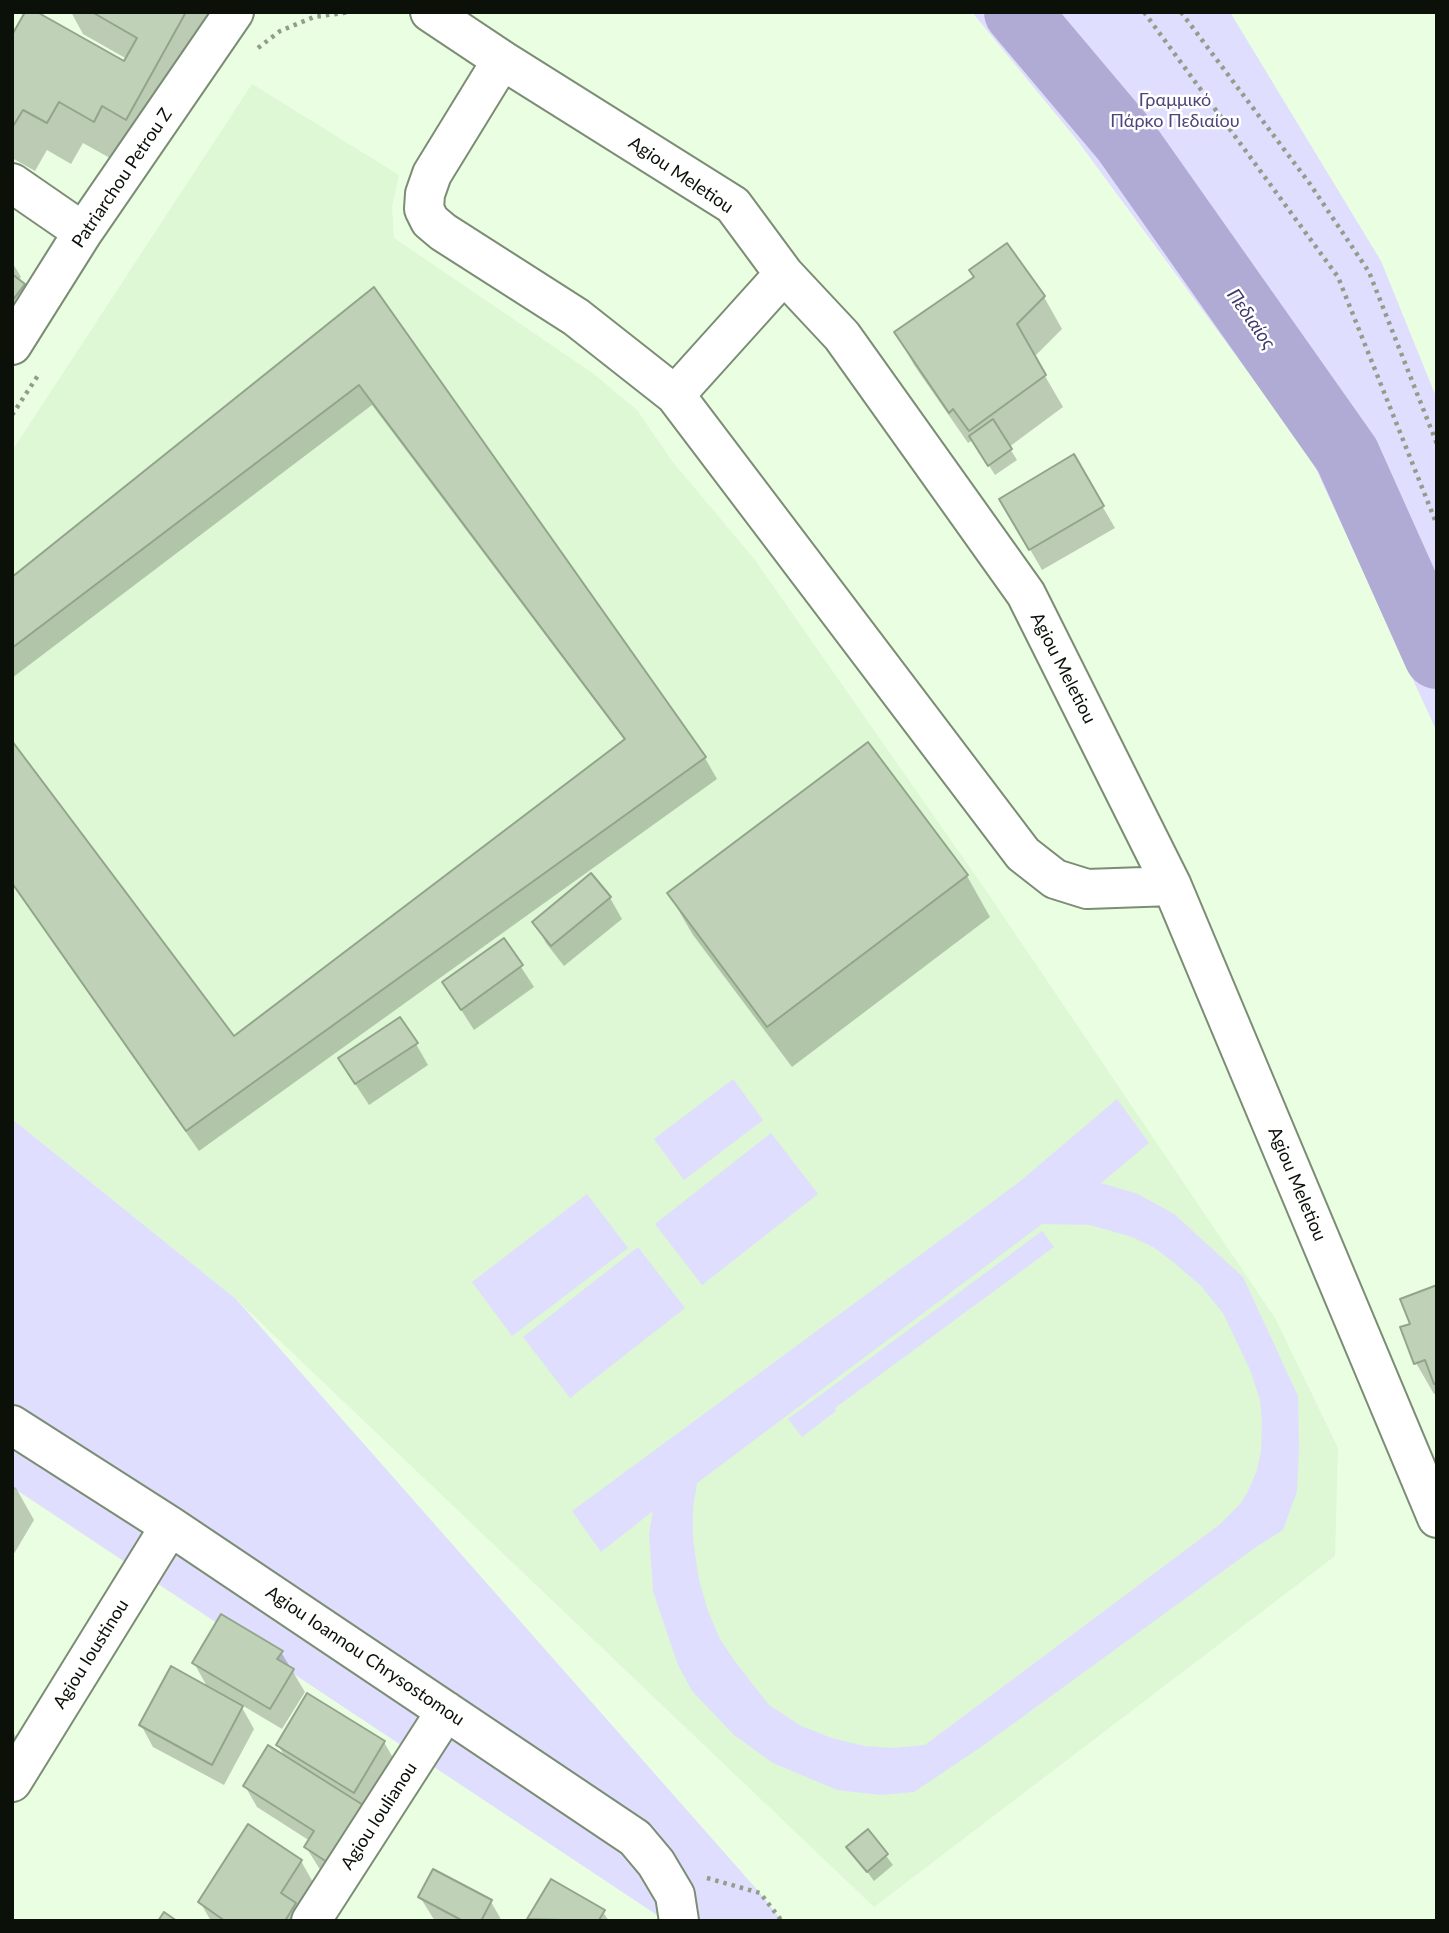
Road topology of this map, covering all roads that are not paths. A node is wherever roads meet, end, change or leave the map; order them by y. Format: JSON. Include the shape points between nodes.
{"nodes":[{"id":1,"x":234,"y":12,"type":"edge"},
{"id":2,"x":430,"y":12,"type":"edge"},
{"id":3,"x":502,"y":61,"type":"junction"},
{"id":4,"x":12,"y":183,"type":"edge"},
{"id":5,"x":83,"y":232,"type":"junction"},
{"id":6,"x":784,"y":274,"type":"junction"},
{"id":7,"x":12,"y":345,"type":"edge"},
{"id":8,"x":676,"y":395,"type":"junction"},
{"id":9,"x":1172,"y":886,"type":"junction"},
{"id":10,"x":12,"y":1425,"type":"edge"},
{"id":11,"x":1437,"y":1518,"type":"edge"},
{"id":12,"x":170,"y":1525,"type":"junction"},
{"id":13,"x":446,"y":1711,"type":"junction"},
{"id":14,"x":12,"y":1782,"type":"edge"},
{"id":15,"x":311,"y":1921,"type":"edge"},
{"id":16,"x":679,"y":1921,"type":"edge"}],
"edges":[{"from":1,"to":5,"type":"street","name":"Patriarchou Petrou Z"},
{"from":2,"to":3,"type":"street","name":"Agiou Meletiou"},
{"from":3,"to":6,"type":"street","name":"Agiou Meletiou","via":[[733,205]]},
{"from":3,"to":8,"type":"street","via":[[432,174],[424,209],[430,221],[576,317]]},
{"from":4,"to":5,"type":"street"},
{"from":5,"to":7,"type":"street","name":"Patriarchou Petrou Z"},
{"from":6,"to":8,"type":"street"},
{"from":6,"to":9,"type":"street","name":"Agiou Meletiou","via":[[842,336],[1026,594]]},
{"from":8,"to":9,"type":"street","via":[[1023,854],[1055,879],[1087,889]]},
{"from":9,"to":11,"type":"street","name":"Agiou Meletiou"},
{"from":10,"to":12,"type":"street","name":"Agiou Ioannou Chrysostomou"},
{"from":12,"to":13,"type":"street","name":"Agiou Ioannou Chrysostomou"},
{"from":12,"to":14,"type":"street","name":"Agiou Ioustinou"},
{"from":13,"to":15,"type":"street","name":"Agiou Ioulianou"},
{"from":13,"to":16,"type":"street","name":"Agiou Ioannou Chrysostomou","via":[[635,1838],[675,1895]]}]}
